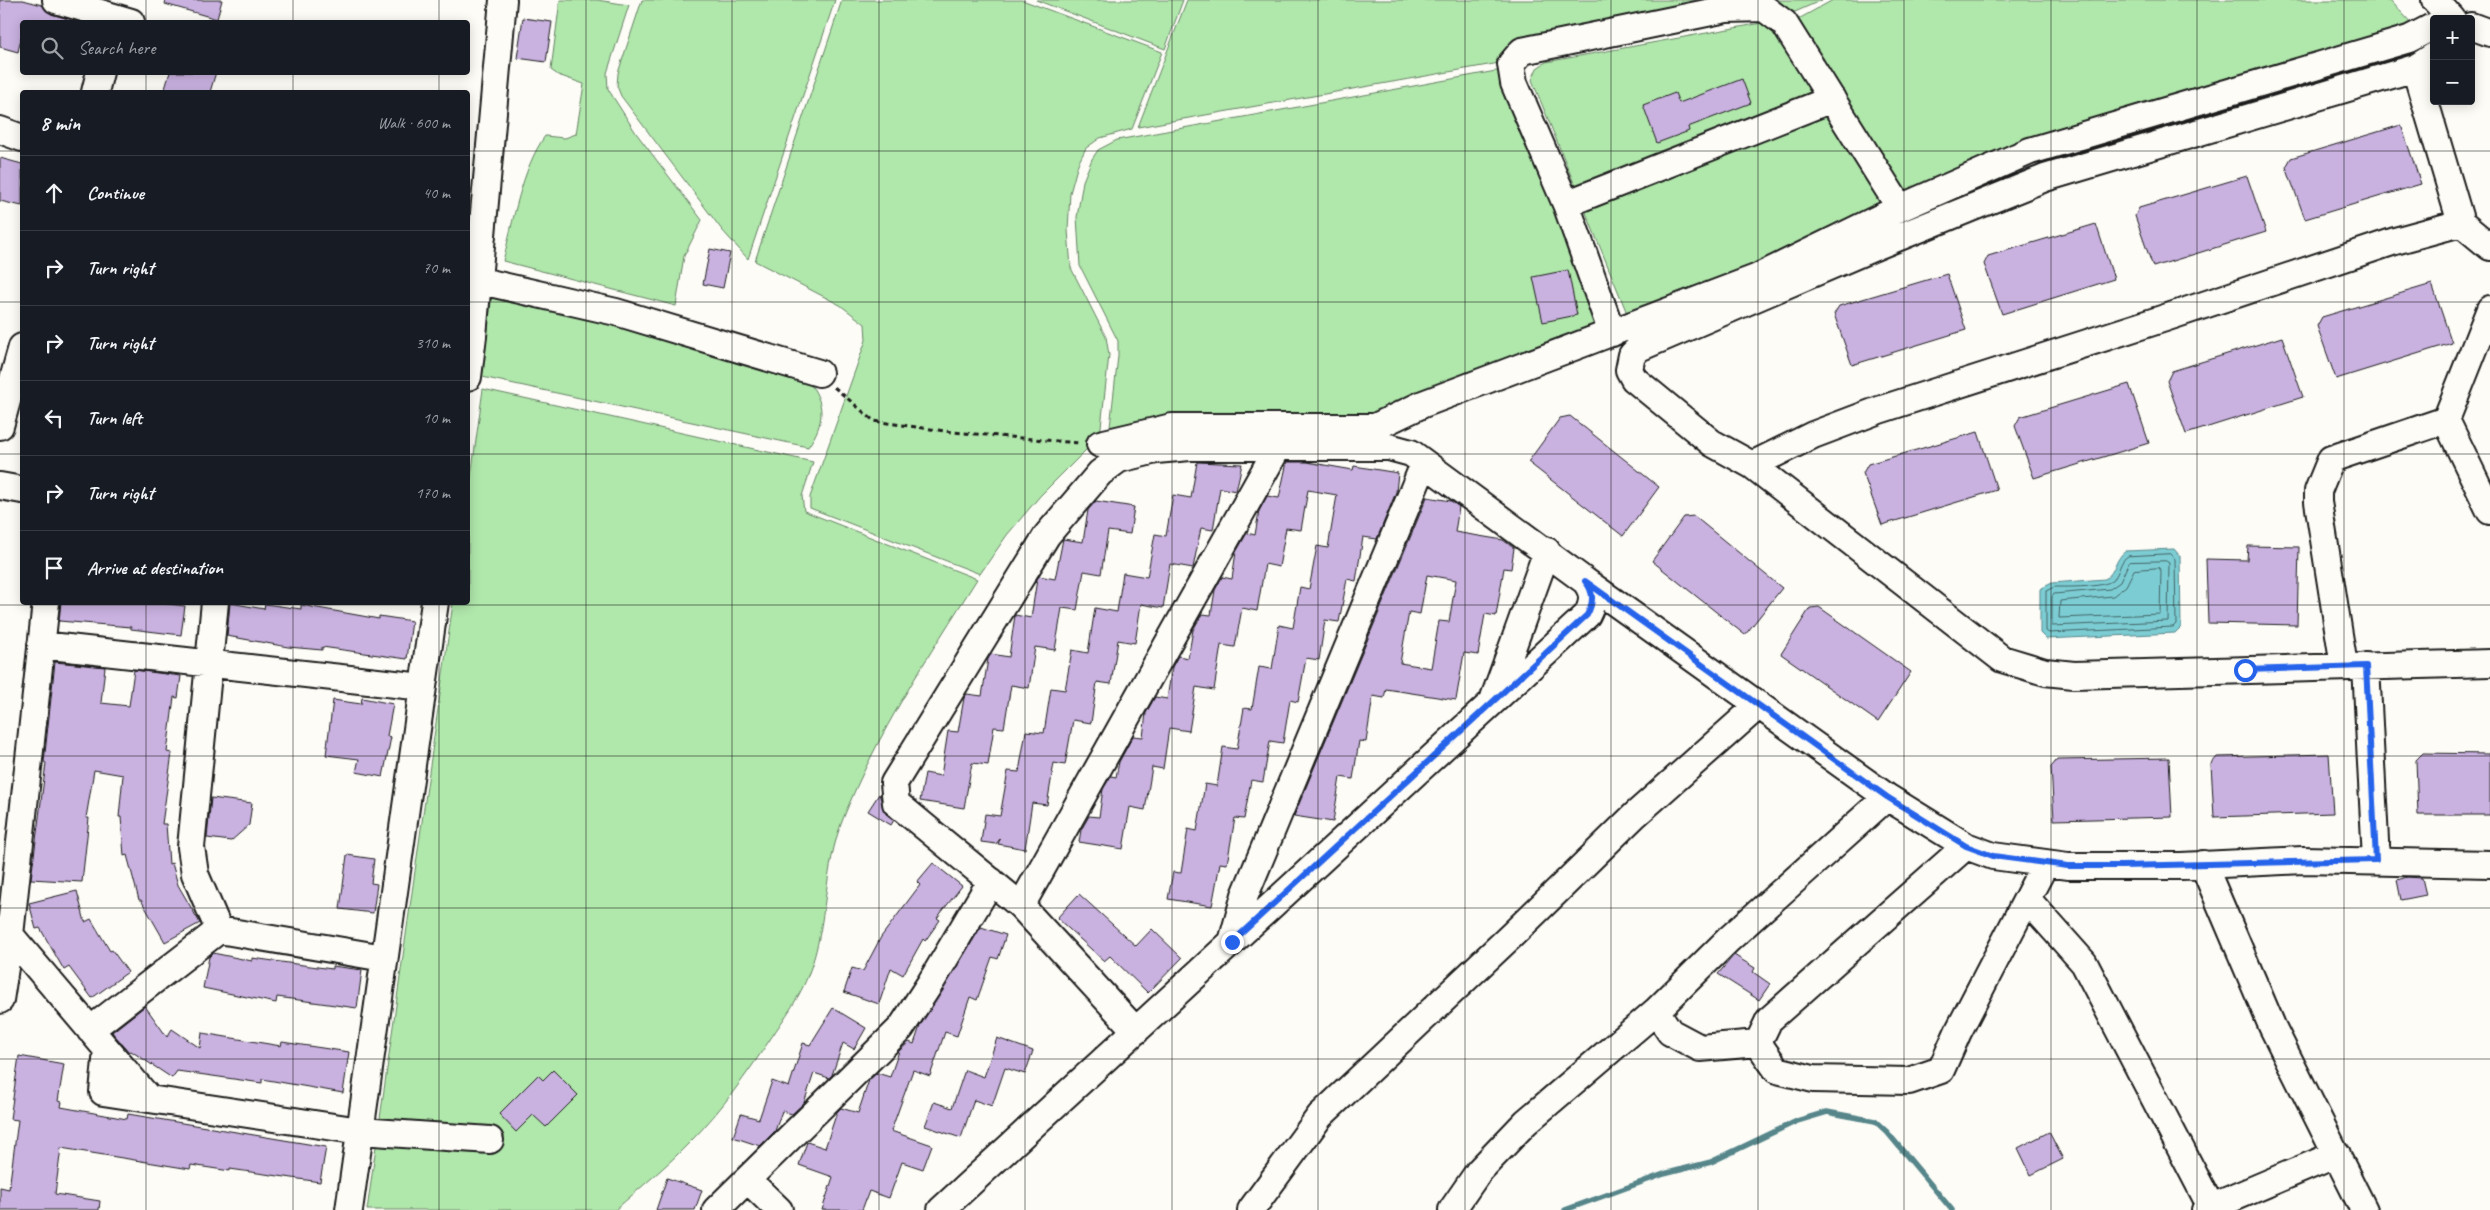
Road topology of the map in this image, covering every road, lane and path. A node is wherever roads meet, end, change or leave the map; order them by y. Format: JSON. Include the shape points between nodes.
{"nodes":[{"id":1,"x":56,"y":0,"type":"edge"},
{"id":2,"x":503,"y":0,"type":"edge"},
{"id":3,"x":120,"y":16,"type":"edge"},
{"id":4,"x":2430,"y":32,"type":"edge"},
{"id":5,"x":2424,"y":62,"type":"edge"},
{"id":6,"x":99,"y":75,"type":"edge"},
{"id":7,"x":96,"y":90,"type":"edge"},
{"id":8,"x":1832,"y":99,"type":"junction"},
{"id":9,"x":0,"y":130,"type":"edge"},
{"id":10,"x":20,"y":137,"type":"edge"},
{"id":11,"x":1566,"y":204,"type":"junction"},
{"id":12,"x":1900,"y":208,"type":"junction"},
{"id":13,"x":2460,"y":223,"type":"junction"},
{"id":14,"x":2490,"y":247,"type":"edge"},
{"id":15,"x":473,"y":280,"type":"edge"},
{"id":16,"x":2490,"y":309,"type":"edge"},
{"id":17,"x":471,"y":320,"type":"edge"},
{"id":18,"x":1612,"y":332,"type":"junction"},
{"id":19,"x":470,"y":339,"type":"edge"},
{"id":20,"x":20,"y":353,"type":"edge"},
{"id":21,"x":819,"y":373,"type":"joint"},
{"id":22,"x":2446,"y":420,"type":"junction"},
{"id":23,"x":0,"y":426,"type":"edge"},
{"id":24,"x":1100,"y":444,"type":"joint"},
{"id":25,"x":1278,"y":447,"type":"junction"},
{"id":26,"x":1424,"y":464,"type":"junction"},
{"id":27,"x":1752,"y":466,"type":"junction"},
{"id":28,"x":0,"y":486,"type":"edge"},
{"id":29,"x":20,"y":490,"type":"edge"},
{"id":30,"x":2490,"y":511,"type":"edge"},
{"id":31,"x":1547,"y":551,"type":"junction"},
{"id":32,"x":1585,"y":581,"type":"junction"},
{"id":33,"x":46,"y":605,"type":"edge"},
{"id":34,"x":215,"y":605,"type":"edge"},
{"id":35,"x":435,"y":605,"type":"edge"},
{"id":36,"x":41,"y":645,"type":"junction"},
{"id":37,"x":208,"y":662,"type":"junction"},
{"id":38,"x":2490,"y":663,"type":"edge"},
{"id":39,"x":2355,"y":666,"type":"junction"},
{"id":40,"x":423,"y":687,"type":"junction"},
{"id":41,"x":1493,"y":702,"type":"junction"},
{"id":42,"x":1759,"y":705,"type":"junction"},
{"id":43,"x":1887,"y":797,"type":"junction"},
{"id":44,"x":1966,"y":846,"type":"junction"},
{"id":45,"x":2376,"y":860,"type":"junction"},
{"id":46,"x":2045,"y":864,"type":"junction"},
{"id":47,"x":2203,"y":864,"type":"junction"},
{"id":48,"x":2490,"y":864,"type":"edge"},
{"id":49,"x":991,"y":881,"type":"junction"},
{"id":50,"x":2027,"y":899,"type":"junction"},
{"id":51,"x":1021,"y":906,"type":"junction"},
{"id":52,"x":220,"y":930,"type":"junction"},
{"id":53,"x":10,"y":935,"type":"junction"},
{"id":54,"x":1232,"y":942,"type":"junction"},
{"id":55,"x":384,"y":958,"type":"junction"},
{"id":56,"x":0,"y":1000,"type":"edge"},
{"id":57,"x":1656,"y":1011,"type":"junction"},
{"id":58,"x":90,"y":1030,"type":"junction"},
{"id":59,"x":1136,"y":1031,"type":"junction"},
{"id":60,"x":1758,"y":1043,"type":"junction"},
{"id":61,"x":360,"y":1131,"type":"junction"},
{"id":62,"x":490,"y":1140,"type":"dead end"},
{"id":63,"x":2337,"y":1154,"type":"junction"},
{"id":64,"x":748,"y":1180,"type":"junction"},
{"id":65,"x":2208,"y":1208,"type":"edge"},
{"id":66,"x":349,"y":1210,"type":"edge"},
{"id":67,"x":716,"y":1210,"type":"edge"},
{"id":68,"x":779,"y":1210,"type":"edge"},
{"id":69,"x":941,"y":1210,"type":"edge"},
{"id":70,"x":1251,"y":1210,"type":"edge"},
{"id":71,"x":1452,"y":1210,"type":"edge"},
{"id":72,"x":2364,"y":1210,"type":"edge"}],
"edges":[{"from":1,"to":3,"type":"street"},
{"from":2,"to":15,"type":"street"},
{"from":4,"to":12,"type":"street","via":[[2030,151]]},
{"from":5,"to":13,"type":"street"},
{"from":5,"to":27,"type":"street","via":[[2045,178],[1648,344],[1632,355],[1629,370],[1634,379],[1712,443]]},
{"from":6,"to":7,"type":"street"},
{"from":8,"to":11,"type":"street"},
{"from":8,"to":11,"type":"street","via":[[1784,23],[1764,8],[1726,9],[1522,51],[1511,64],[1514,83]]},
{"from":8,"to":12,"type":"street"},
{"from":9,"to":10,"type":"street"},
{"from":11,"to":18,"type":"street"},
{"from":12,"to":18,"type":"street","via":[[1756,278]]},
{"from":13,"to":14,"type":"street"},
{"from":13,"to":27,"type":"street","via":[[2395,241],[1879,410],[1813,436]]},
{"from":15,"to":17,"type":"street"},
{"from":15,"to":21,"type":"street","via":[[616,312]]},
{"from":16,"to":22,"type":"street"},
{"from":17,"to":19,"type":"street"},
{"from":18,"to":24,"type":"street","via":[[1423,404],[1375,427],[1172,428]]},
{"from":20,"to":23,"type":"street"},
{"from":21,"to":24,"type":"path","via":[[874,421],[952,432]]},
{"from":22,"to":30,"type":"street"},
{"from":22,"to":39,"type":"street","via":[[2331,459],[2318,491]]},
{"from":25,"to":26,"type":"street","via":[[1389,446],[1412,452]]},
{"from":25,"to":49,"type":"street","via":[[1156,450],[1118,459],[1100,473],[1034,554],[894,783],[896,803]]},
{"from":25,"to":51,"type":"street"},
{"from":26,"to":31,"type":"street"},
{"from":26,"to":54,"type":"street","via":[[1245,894]]},
{"from":27,"to":39,"type":"street","via":[[2002,659],[2025,667],[2084,675]]},
{"from":28,"to":29,"type":"street"},
{"from":31,"to":32,"type":"street"},
{"from":31,"to":41,"type":"street"},
{"from":32,"to":41,"type":"street","via":[[1592,597],[1587,615]]},
{"from":32,"to":42,"type":"street"},
{"from":33,"to":36,"type":"street"},
{"from":34,"to":37,"type":"street"},
{"from":35,"to":40,"type":"street"},
{"from":36,"to":37,"type":"street"},
{"from":36,"to":53,"type":"street"},
{"from":37,"to":40,"type":"street"},
{"from":37,"to":52,"type":"street","via":[[191,847],[195,874]]},
{"from":38,"to":39,"type":"street"},
{"from":39,"to":45,"type":"street"},
{"from":40,"to":55,"type":"street"},
{"from":41,"to":54,"type":"street"},
{"from":42,"to":43,"type":"street"},
{"from":42,"to":70,"type":"street","via":[[1635,815],[1320,1116]]},
{"from":43,"to":44,"type":"street"},
{"from":43,"to":57,"type":"street","via":[[1728,940]]},
{"from":44,"to":46,"type":"street","via":[[1993,856]]},
{"from":44,"to":60,"type":"street","via":[[1769,1020]]},
{"from":45,"to":47,"type":"street"},
{"from":45,"to":48,"type":"street"},
{"from":46,"to":47,"type":"street"},
{"from":46,"to":50,"type":"street"},
{"from":47,"to":63,"type":"street","via":[[2272,1026]]},
{"from":49,"to":51,"type":"street"},
{"from":49,"to":64,"type":"street","via":[[900,1028]]},
{"from":50,"to":60,"type":"street","via":[[1940,1070],[1909,1081],[1813,1079],[1777,1070]]},
{"from":50,"to":65,"type":"street","via":[[2084,963]]},
{"from":51,"to":59,"type":"street"},
{"from":52,"to":55,"type":"street"},
{"from":52,"to":58,"type":"street"},
{"from":53,"to":56,"type":"street"},
{"from":53,"to":58,"type":"street"},
{"from":54,"to":59,"type":"street"},
{"from":55,"to":61,"type":"street"},
{"from":57,"to":60,"type":"street","via":[[1670,1032],[1700,1048]]},
{"from":57,"to":71,"type":"street","via":[[1526,1122],[1479,1171]]},
{"from":58,"to":61,"type":"street","via":[[107,1050],[103,1092]]},
{"from":59,"to":69,"type":"street"},
{"from":61,"to":62,"type":"street"},
{"from":61,"to":66,"type":"street"},
{"from":63,"to":65,"type":"street"},
{"from":63,"to":72,"type":"street"},
{"from":64,"to":67,"type":"street"},
{"from":64,"to":68,"type":"street"}]}
